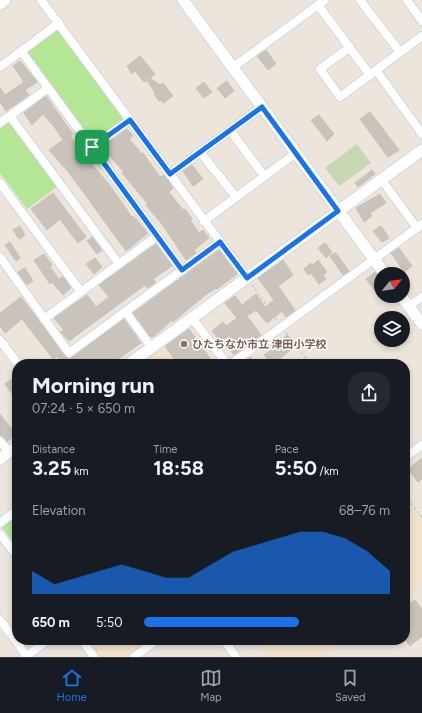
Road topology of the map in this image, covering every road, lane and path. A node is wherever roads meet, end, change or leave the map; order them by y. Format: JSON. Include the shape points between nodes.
{"nodes":[{"id":1,"x":5,"y":0,"type":"edge"},
{"id":2,"x":41,"y":0,"type":"edge"},
{"id":3,"x":183,"y":0,"type":"edge"},
{"id":4,"x":360,"y":0,"type":"edge"},
{"id":5,"x":407,"y":0,"type":"edge"},
{"id":6,"x":321,"y":2,"type":"edge"},
{"id":7,"x":0,"y":4,"type":"edge"},
{"id":8,"x":422,"y":21,"type":"edge"},
{"id":9,"x":59,"y":24,"type":"junction"},
{"id":10,"x":422,"y":36,"type":"edge"},
{"id":11,"x":350,"y":47,"type":"junction"},
{"id":12,"x":21,"y":51,"type":"junction"},
{"id":13,"x":400,"y":52,"type":"junction"},
{"id":14,"x":0,"y":67,"type":"edge"},
{"id":15,"x":232,"y":68,"type":"junction"},
{"id":16,"x":373,"y":73,"type":"junction"},
{"id":17,"x":48,"y":88,"type":"junction"},
{"id":18,"x":262,"y":107,"type":"junction"},
{"id":19,"x":10,"y":116,"type":"junction"},
{"id":20,"x":130,"y":120,"type":"junction"},
{"id":21,"x":0,"y":123,"type":"edge"},
{"id":22,"x":230,"y":130,"type":"junction"},
{"id":23,"x":422,"y":134,"type":"edge"},
{"id":24,"x":92,"y":147,"type":"junction"},
{"id":25,"x":422,"y":150,"type":"edge"},
{"id":26,"x":200,"y":152,"type":"junction"},
{"id":27,"x":296,"y":153,"type":"junction"},
{"id":28,"x":170,"y":174,"type":"junction"},
{"id":29,"x":264,"y":176,"type":"junction"},
{"id":30,"x":382,"y":179,"type":"junction"},
{"id":31,"x":0,"y":183,"type":"edge"},
{"id":32,"x":236,"y":197,"type":"junction"},
{"id":33,"x":338,"y":211,"type":"junction"},
{"id":34,"x":204,"y":220,"type":"junction"},
{"id":35,"x":420,"y":226,"type":"edge"},
{"id":36,"x":157,"y":236,"type":"junction"},
{"id":37,"x":220,"y":242,"type":"junction"},
{"id":38,"x":0,"y":257,"type":"edge"},
{"id":39,"x":374,"y":260,"type":"junction"},
{"id":40,"x":119,"y":264,"type":"junction"},
{"id":41,"x":380,"y":267,"type":"edge"},
{"id":42,"x":182,"y":270,"type":"junction"},
{"id":43,"x":247,"y":278,"type":"junction"},
{"id":44,"x":81,"y":292,"type":"junction"},
{"id":45,"x":422,"y":297,"type":"edge"},
{"id":46,"x":407,"y":303,"type":"edge"},
{"id":47,"x":409,"y":306,"type":"junction"},
{"id":48,"x":126,"y":311,"type":"junction"},
{"id":49,"x":44,"y":318,"type":"junction"},
{"id":50,"x":192,"y":318,"type":"junction"},
{"id":51,"x":422,"y":324,"type":"edge"},
{"id":52,"x":0,"y":340,"type":"edge"},
{"id":53,"x":152,"y":348,"type":"junction"},
{"id":54,"x":69,"y":353,"type":"junction"},
{"id":55,"x":14,"y":359,"type":"edge"},
{"id":56,"x":61,"y":359,"type":"edge"},
{"id":57,"x":136,"y":359,"type":"edge"},
{"id":58,"x":223,"y":359,"type":"edge"},
{"id":59,"x":238,"y":359,"type":"edge"},
{"id":60,"x":0,"y":441,"type":"edge"},
{"id":61,"x":422,"y":445,"type":"edge"},
{"id":62,"x":9,"y":452,"type":"edge"},
{"id":63,"x":410,"y":453,"type":"edge"},
{"id":64,"x":410,"y":502,"type":"edge"},
{"id":65,"x":12,"y":514,"type":"edge"},
{"id":66,"x":422,"y":518,"type":"edge"},
{"id":67,"x":0,"y":523,"type":"edge"},
{"id":68,"x":0,"y":534,"type":"edge"},
{"id":69,"x":12,"y":550,"type":"edge"},
{"id":70,"x":0,"y":620,"type":"edge"},
{"id":71,"x":12,"y":637,"type":"edge"},
{"id":72,"x":18,"y":645,"type":"edge"},
{"id":73,"x":41,"y":645,"type":"edge"},
{"id":74,"x":86,"y":645,"type":"edge"},
{"id":75,"x":150,"y":645,"type":"edge"},
{"id":76,"x":227,"y":645,"type":"edge"},
{"id":77,"x":26,"y":656,"type":"edge"},
{"id":78,"x":235,"y":656,"type":"edge"},
{"id":79,"x":94,"y":657,"type":"edge"},
{"id":80,"x":134,"y":657,"type":"edge"}],
"edges":[{"from":1,"to":7,"type":"street"},
{"from":2,"to":9,"type":"street"},
{"from":3,"to":15,"type":"street"},
{"from":4,"to":13,"type":"street"},
{"from":5,"to":8,"type":"street"},
{"from":6,"to":11,"type":"street"},
{"from":6,"to":15,"type":"street"},
{"from":9,"to":12,"type":"street"},
{"from":9,"to":20,"type":"street"},
{"from":10,"to":13,"type":"street"},
{"from":11,"to":16,"type":"street"},
{"from":11,"to":16,"type":"street","via":[[320,69],[340,97]]},
{"from":12,"to":14,"type":"street"},
{"from":12,"to":17,"type":"street"},
{"from":13,"to":16,"type":"street"},
{"from":15,"to":18,"type":"street"},
{"from":16,"to":23,"type":"street"},
{"from":17,"to":19,"type":"street"},
{"from":17,"to":24,"type":"street"},
{"from":18,"to":22,"type":"street"},
{"from":18,"to":27,"type":"street"},
{"from":19,"to":21,"type":"street"},
{"from":19,"to":40,"type":"street"},
{"from":20,"to":24,"type":"street"},
{"from":20,"to":28,"type":"street"},
{"from":22,"to":26,"type":"street"},
{"from":22,"to":29,"type":"street"},
{"from":24,"to":36,"type":"street"},
{"from":25,"to":30,"type":"street"},
{"from":26,"to":28,"type":"street"},
{"from":26,"to":32,"type":"street"},
{"from":27,"to":29,"type":"street"},
{"from":27,"to":33,"type":"street"},
{"from":28,"to":34,"type":"street"},
{"from":29,"to":32,"type":"street"},
{"from":30,"to":33,"type":"street"},
{"from":30,"to":35,"type":"street"},
{"from":31,"to":44,"type":"street"},
{"from":32,"to":34,"type":"street"},
{"from":33,"to":39,"type":"street"},
{"from":33,"to":43,"type":"street"},
{"from":34,"to":37,"type":"street"},
{"from":35,"to":39,"type":"street"},
{"from":36,"to":40,"type":"street"},
{"from":36,"to":42,"type":"street"},
{"from":37,"to":42,"type":"street"},
{"from":37,"to":43,"type":"street"},
{"from":38,"to":49,"type":"street"},
{"from":39,"to":41,"type":"street"},
{"from":39,"to":59,"type":"street"},
{"from":40,"to":44,"type":"street"},
{"from":42,"to":48,"type":"street"},
{"from":43,"to":50,"type":"street"},
{"from":44,"to":49,"type":"street"},
{"from":45,"to":47,"type":"street"},
{"from":46,"to":47,"type":"street"},
{"from":47,"to":51,"type":"street"},
{"from":48,"to":53,"type":"street"},
{"from":48,"to":54,"type":"street"},
{"from":49,"to":54,"type":"street"},
{"from":50,"to":53,"type":"street"},
{"from":50,"to":58,"type":"street"},
{"from":52,"to":55,"type":"street"},
{"from":53,"to":57,"type":"street"},
{"from":54,"to":56,"type":"path"},
{"from":60,"to":62,"type":"street"},
{"from":61,"to":63,"type":"street"},
{"from":64,"to":66,"type":"path"},
{"from":65,"to":67,"type":"street"},
{"from":68,"to":69,"type":"street"},
{"from":70,"to":71,"type":"street"},
{"from":72,"to":77,"type":"street"},
{"from":73,"to":77,"type":"street"},
{"from":74,"to":79,"type":"street"},
{"from":75,"to":80,"type":"street"},
{"from":76,"to":78,"type":"street"}]}
